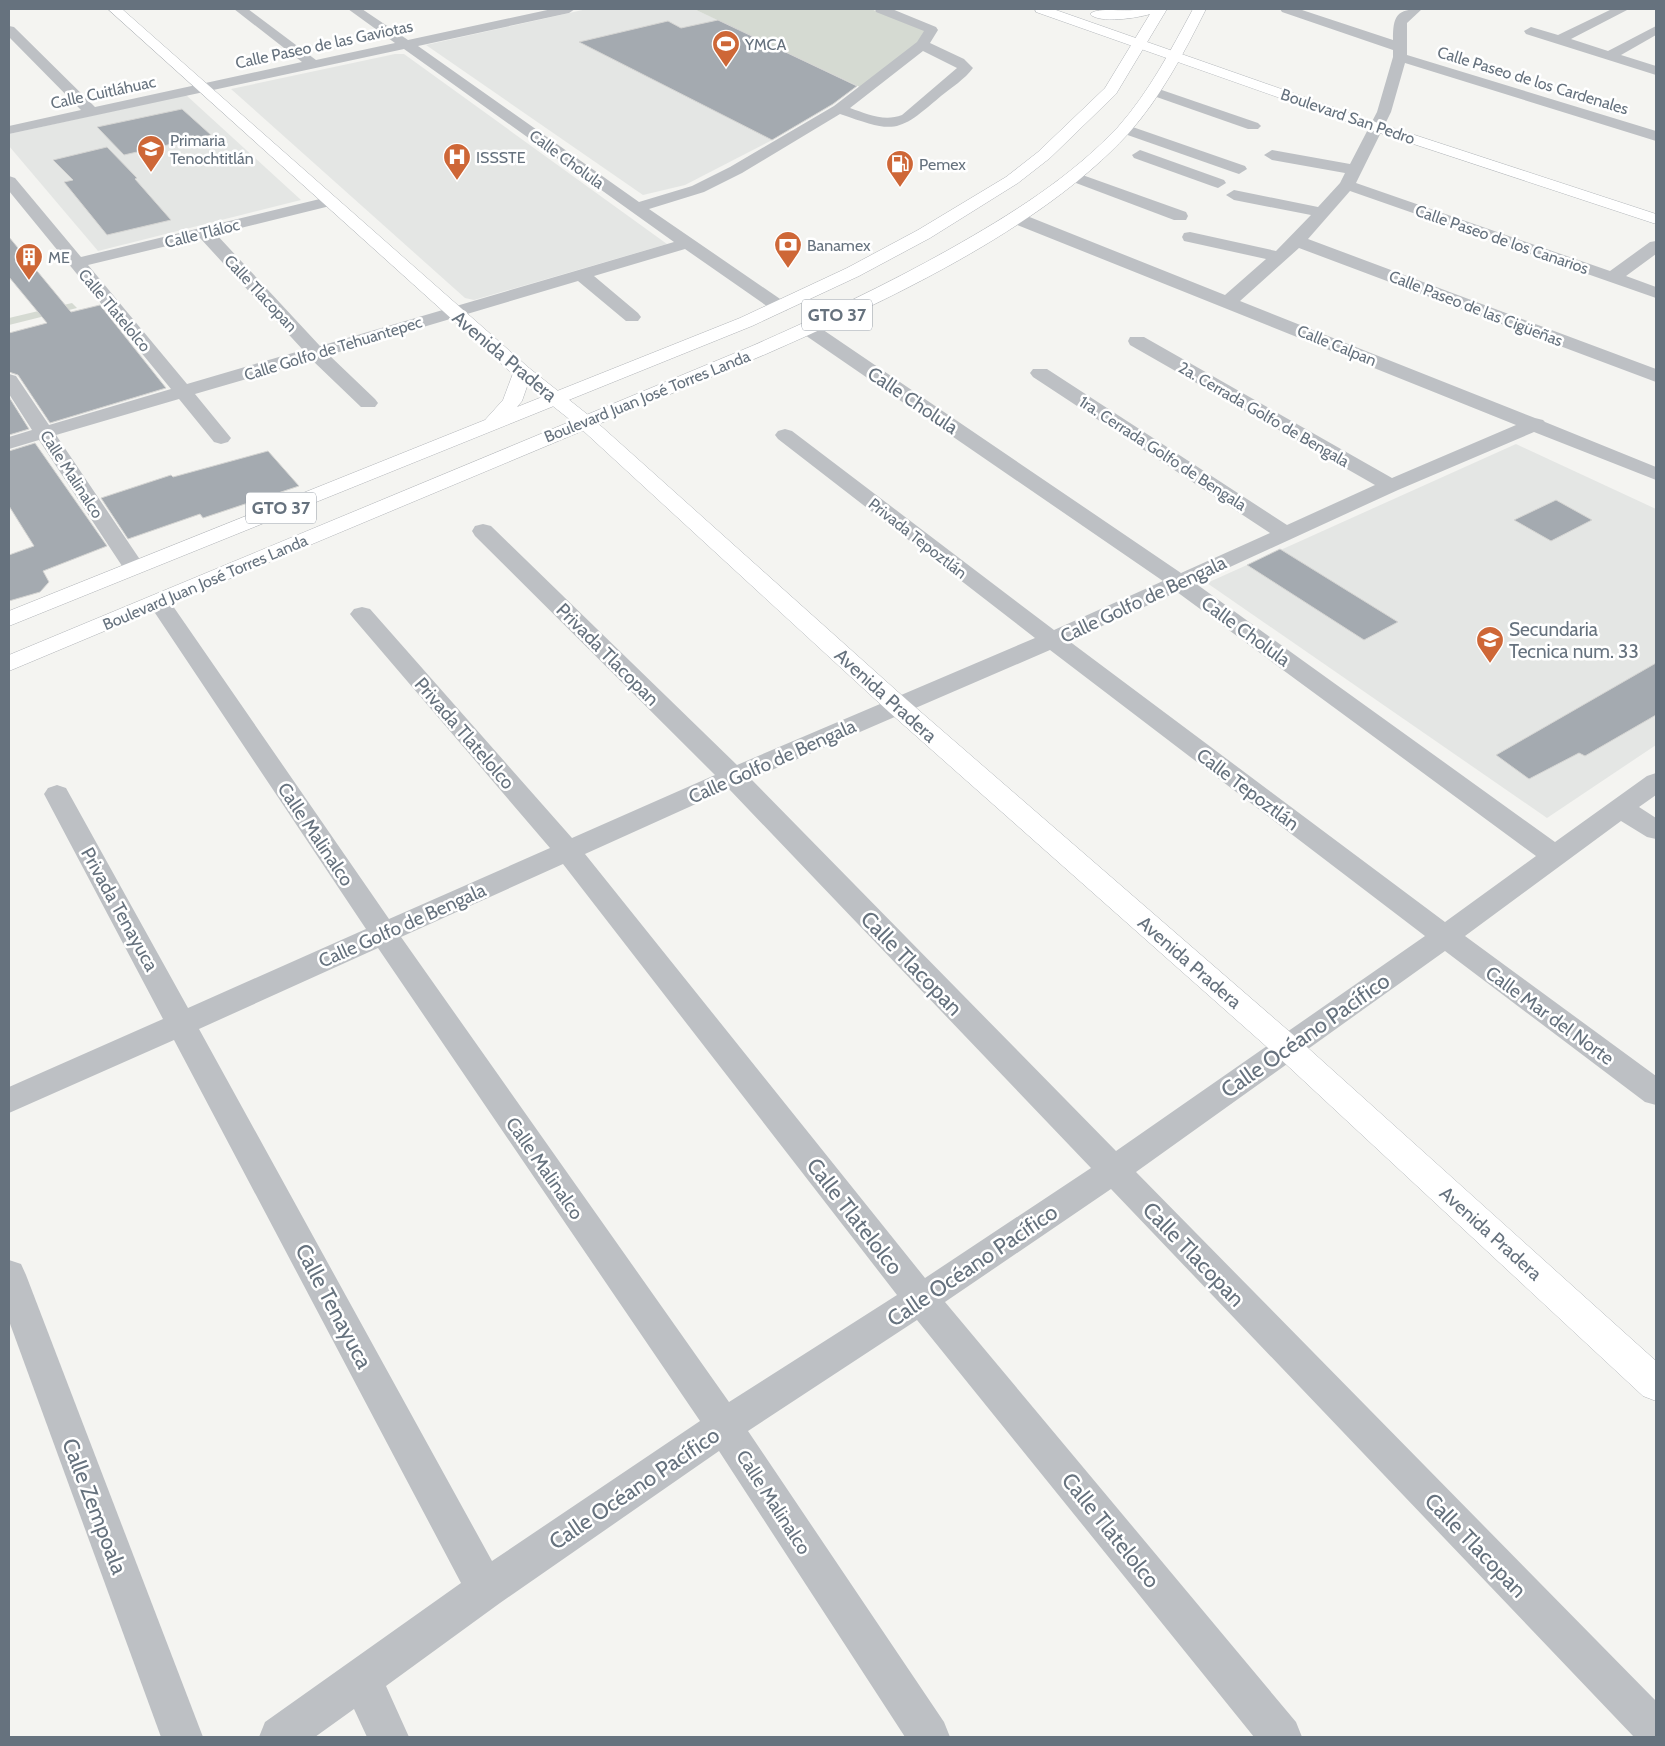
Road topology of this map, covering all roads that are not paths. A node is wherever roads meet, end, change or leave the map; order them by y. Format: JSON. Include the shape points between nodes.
{"nodes":[{"id":1,"x":114,"y":9,"type":"edge"},
{"id":2,"x":240,"y":9,"type":"edge"},
{"id":3,"x":354,"y":9,"type":"edge"},
{"id":4,"x":569,"y":9,"type":"edge"},
{"id":5,"x":881,"y":9,"type":"edge"},
{"id":6,"x":1041,"y":9,"type":"edge"},
{"id":7,"x":1082,"y":9,"type":"edge"},
{"id":8,"x":1153,"y":9,"type":"edge"},
{"id":9,"x":1160,"y":9,"type":"edge"},
{"id":10,"x":1199,"y":9,"type":"edge"},
{"id":11,"x":1287,"y":9,"type":"edge"},
{"id":12,"x":1416,"y":9,"type":"edge"},
{"id":13,"x":1628,"y":9,"type":"edge"},
{"id":14,"x":1097,"y":14,"type":"junction"},
{"id":15,"x":9,"y":30,"type":"edge"},
{"id":16,"x":1656,"y":30,"type":"edge"},
{"id":17,"x":1531,"y":31,"type":"dead end"},
{"id":18,"x":1141,"y":39,"type":"junction"},
{"id":19,"x":1559,"y":40,"type":"junction"},
{"id":20,"x":408,"y":44,"type":"junction"},
{"id":21,"x":922,"y":45,"type":"junction"},
{"id":22,"x":1177,"y":51,"type":"junction"},
{"id":23,"x":1400,"y":52,"type":"junction"},
{"id":24,"x":1609,"y":56,"type":"junction"},
{"id":25,"x":314,"y":65,"type":"junction"},
{"id":26,"x":1656,"y":71,"type":"edge"},
{"id":27,"x":1284,"y":79,"type":"dead end"},
{"id":28,"x":204,"y":88,"type":"junction"},
{"id":29,"x":1153,"y":91,"type":"junction"},
{"id":30,"x":1366,"y":106,"type":"dead end"},
{"id":31,"x":840,"y":109,"type":"junction"},
{"id":32,"x":93,"y":112,"type":"junction"},
{"id":33,"x":1403,"y":118,"type":"dead end"},
{"id":34,"x":1380,"y":119,"type":"junction"},
{"id":35,"x":1253,"y":126,"type":"dead end"},
{"id":36,"x":1124,"y":129,"type":"junction"},
{"id":37,"x":9,"y":130,"type":"edge"},
{"id":38,"x":1656,"y":136,"type":"edge"},
{"id":39,"x":1111,"y":143,"type":"junction"},
{"id":40,"x":1272,"y":156,"type":"dead end"},
{"id":41,"x":1239,"y":169,"type":"dead end"},
{"id":42,"x":1356,"y":170,"type":"junction"},
{"id":43,"x":1074,"y":177,"type":"junction"},
{"id":44,"x":9,"y":181,"type":"edge"},
{"id":45,"x":1218,"y":183,"type":"dead end"},
{"id":46,"x":1347,"y":185,"type":"junction"},
{"id":47,"x":1234,"y":195,"type":"dead end"},
{"id":48,"x":328,"y":202,"type":"junction"},
{"id":49,"x":635,"y":208,"type":"junction"},
{"id":50,"x":1324,"y":212,"type":"junction"},
{"id":51,"x":1180,"y":216,"type":"dead end"},
{"id":52,"x":1016,"y":218,"type":"junction"},
{"id":53,"x":1656,"y":219,"type":"edge"},
{"id":54,"x":205,"y":233,"type":"junction"},
{"id":55,"x":1190,"y":238,"type":"dead end"},
{"id":56,"x":1297,"y":241,"type":"junction"},
{"id":57,"x":685,"y":244,"type":"junction"},
{"id":58,"x":1656,"y":246,"type":"edge"},
{"id":59,"x":1280,"y":257,"type":"junction"},
{"id":60,"x":76,"y":263,"type":"junction"},
{"id":61,"x":582,"y":275,"type":"junction"},
{"id":62,"x":1612,"y":278,"type":"junction"},
{"id":63,"x":1656,"y":293,"type":"edge"},
{"id":64,"x":1228,"y":302,"type":"junction"},
{"id":65,"x":780,"y":307,"type":"junction"},
{"id":66,"x":454,"y":312,"type":"junction"},
{"id":67,"x":632,"y":317,"type":"dead end"},
{"id":68,"x":809,"y":329,"type":"junction"},
{"id":69,"x":1138,"y":341,"type":"dead end"},
{"id":70,"x":316,"y":353,"type":"junction"},
{"id":71,"x":522,"y":372,"type":"junction"},
{"id":72,"x":1040,"y":373,"type":"dead end"},
{"id":73,"x":1656,"y":376,"type":"edge"},
{"id":74,"x":9,"y":380,"type":"edge"},
{"id":75,"x":182,"y":393,"type":"junction"},
{"id":76,"x":554,"y":399,"type":"junction"},
{"id":77,"x":368,"y":403,"type":"dead end"},
{"id":78,"x":585,"y":422,"type":"junction"},
{"id":79,"x":492,"y":424,"type":"junction"},
{"id":80,"x":1536,"y":424,"type":"junction"},
{"id":81,"x":45,"y":433,"type":"junction"},
{"id":82,"x":785,"y":435,"type":"dead end"},
{"id":83,"x":221,"y":438,"type":"dead end"},
{"id":84,"x":9,"y":443,"type":"edge"},
{"id":85,"x":1656,"y":474,"type":"edge"},
{"id":86,"x":1391,"y":486,"type":"junction"},
{"id":87,"x":483,"y":531,"type":"dead end"},
{"id":88,"x":1286,"y":534,"type":"junction"},
{"id":89,"x":134,"y":567,"type":"junction"},
{"id":90,"x":1179,"y":582,"type":"junction"},
{"id":91,"x":158,"y":601,"type":"junction"},
{"id":92,"x":362,"y":614,"type":"dead end"},
{"id":93,"x":9,"y":619,"type":"edge"},
{"id":94,"x":1052,"y":640,"type":"junction"},
{"id":95,"x":9,"y":664,"type":"edge"},
{"id":96,"x":898,"y":706,"type":"junction"},
{"id":97,"x":733,"y":777,"type":"junction"},
{"id":98,"x":1656,"y":782,"type":"edge"},
{"id":99,"x":57,"y":794,"type":"dead end"},
{"id":100,"x":1621,"y":808,"type":"junction"},
{"id":101,"x":1656,"y":830,"type":"edge"},
{"id":102,"x":568,"y":851,"type":"junction"},
{"id":103,"x":1554,"y":855,"type":"junction"},
{"id":104,"x":383,"y":933,"type":"junction"},
{"id":105,"x":1444,"y":937,"type":"junction"},
{"id":106,"x":183,"y":1024,"type":"junction"},
{"id":107,"x":1287,"y":1047,"type":"junction"},
{"id":108,"x":1656,"y":1093,"type":"edge"},
{"id":109,"x":9,"y":1101,"type":"edge"},
{"id":110,"x":1112,"y":1171,"type":"junction"},
{"id":111,"x":9,"y":1275,"type":"edge"},
{"id":112,"x":921,"y":1299,"type":"junction"},
{"id":113,"x":1656,"y":1384,"type":"edge"},
{"id":114,"x":724,"y":1426,"type":"junction"},
{"id":115,"x":486,"y":1588,"type":"junction"},
{"id":116,"x":361,"y":1679,"type":"junction"},
{"id":117,"x":1656,"y":1730,"type":"edge"},
{"id":118,"x":182,"y":1737,"type":"edge"},
{"id":119,"x":280,"y":1737,"type":"edge"},
{"id":120,"x":388,"y":1737,"type":"edge"},
{"id":121,"x":929,"y":1737,"type":"edge"},
{"id":122,"x":1281,"y":1737,"type":"edge"}],
"edges":[{"from":1,"to":28,"type":"main road","name":"Avenida Pradera"},
{"from":2,"to":25,"type":"street"},
{"from":3,"to":20,"type":"street","name":"Calle Cholula"},
{"from":4,"to":20,"type":"street","name":"Calle Paseo de las Gaviotas"},
{"from":5,"to":21,"type":"street","via":[[931,30]]},
{"from":6,"to":18,"type":"main road","name":"Boulevard San Pedro"},
{"from":7,"to":14,"type":"main road","name":"Boulevard San Pedro"},
{"from":8,"to":14,"type":"main road","via":[[1133,15]]},
{"from":9,"to":18,"type":"main road","name":"Boulevard Juan José Torres Landa","number":"GTO 37"},
{"from":10,"to":22,"type":"main road","name":"Boulevard Juan José Torres Landa","number":"GTO 37"},
{"from":11,"to":23,"type":"street","name":"Calle Paseo de los Cardenales"},
{"from":12,"to":23,"type":"street","via":[[1404,16],[1400,23]]},
{"from":13,"to":19,"type":"street"},
{"from":14,"to":18,"type":"main road","name":"Boulevard San Pedro"},
{"from":15,"to":32,"type":"street"},
{"from":16,"to":24,"type":"street"},
{"from":17,"to":19,"type":"street"},
{"from":18,"to":22,"type":"main road","name":"Boulevard San Pedro"},
{"from":18,"to":65,"type":"main road","name":"Boulevard Juan José Torres Landa","number":"GTO 37","via":[[1123,74],[1101,102],[1012,180],[924,234]]},
{"from":19,"to":24,"type":"street"},
{"from":20,"to":25,"type":"street","name":"Calle Paseo de las Gaviotas"},
{"from":20,"to":49,"type":"street","name":"Calle Cholula"},
{"from":21,"to":31,"type":"street"},
{"from":21,"to":31,"type":"street","via":[[966,68],[907,118],[895,123],[877,122]]},
{"from":22,"to":27,"type":"main road","name":"Boulevard San Pedro"},
{"from":22,"to":29,"type":"main road","name":"Boulevard Juan José Torres Landa","number":"GTO 37"},
{"from":22,"to":34,"type":"main road","name":"Boulevard San Pedro"},
{"from":23,"to":34,"type":"street"},
{"from":23,"to":38,"type":"street","name":"Calle Paseo de los Cardenales"},
{"from":24,"to":26,"type":"street"},
{"from":25,"to":28,"type":"street","name":"Calle Paseo de las Gaviotas"},
{"from":28,"to":32,"type":"street","name":"Calle Cuitláhuac"},
{"from":28,"to":48,"type":"main road","name":"Avenida Pradera"},
{"from":29,"to":35,"type":"street"},
{"from":29,"to":36,"type":"main road","name":"Boulevard Juan José Torres Landa","number":"GTO 37"},
{"from":30,"to":34,"type":"main road","name":"Boulevard San Pedro"},
{"from":31,"to":49,"type":"street","via":[[714,182]]},
{"from":32,"to":37,"type":"street","name":"Calle Cuitláhuac"},
{"from":33,"to":34,"type":"main road","name":"Boulevard San Pedro"},
{"from":34,"to":42,"type":"street"},
{"from":34,"to":53,"type":"main road","name":"Boulevard San Pedro"},
{"from":36,"to":39,"type":"main road","name":"Boulevard Juan José Torres Landa","number":"GTO 37"},
{"from":36,"to":41,"type":"street"},
{"from":39,"to":43,"type":"main road","name":"Boulevard Juan José Torres Landa","number":"GTO 37"},
{"from":39,"to":45,"type":"street"},
{"from":40,"to":42,"type":"street"},
{"from":42,"to":46,"type":"street"},
{"from":43,"to":51,"type":"street"},
{"from":43,"to":52,"type":"main road","name":"Boulevard Juan José Torres Landa","number":"GTO 37"},
{"from":44,"to":60,"type":"street","name":"Calle Tlatelolco"},
{"from":46,"to":50,"type":"street"},
{"from":46,"to":62,"type":"street","name":"Calle Paseo de los Canarios"},
{"from":47,"to":50,"type":"street"},
{"from":48,"to":54,"type":"street","name":"Calle Tláloc"},
{"from":48,"to":66,"type":"main road","name":"Avenida Pradera"},
{"from":49,"to":57,"type":"street","name":"Calle Cholula"},
{"from":50,"to":56,"type":"street"},
{"from":52,"to":64,"type":"street","name":"Calle Calpan"},
{"from":52,"to":68,"type":"main road","name":"Boulevard Juan José Torres Landa","number":"GTO 37","via":[[892,288]]},
{"from":54,"to":60,"type":"street","name":"Calle Tláloc"},
{"from":54,"to":70,"type":"street","name":"Calle Tlacopan"},
{"from":55,"to":59,"type":"street"},
{"from":56,"to":59,"type":"street"},
{"from":56,"to":73,"type":"street","name":"Calle Paseo de las Cigüeñas"},
{"from":57,"to":61,"type":"street","name":"Calle Golfo de Tehuantepec"},
{"from":57,"to":65,"type":"street","name":"Calle Cholula"},
{"from":58,"to":62,"type":"street"},
{"from":59,"to":64,"type":"street"},
{"from":60,"to":75,"type":"street","name":"Calle Tlatelolco"},
{"from":61,"to":66,"type":"street","name":"Calle Golfo de Tehuantepec"},
{"from":61,"to":67,"type":"street"},
{"from":62,"to":63,"type":"street","name":"Calle Paseo de los Canarios"},
{"from":64,"to":80,"type":"street","name":"Calle Calpan"},
{"from":65,"to":76,"type":"main road","name":"Boulevard Juan José Torres Landa","number":"GTO 37"},
{"from":66,"to":70,"type":"street","name":"Calle Golfo de Tehuantepec"},
{"from":66,"to":71,"type":"main road","name":"Avenida Pradera"},
{"from":68,"to":78,"type":"main road","name":"Boulevard Juan José Torres Landa","number":"GTO 37"},
{"from":68,"to":90,"type":"street","name":"Calle Cholula"},
{"from":69,"to":86,"type":"street","name":"2a. Cerrada Golfo de Bengala"},
{"from":70,"to":75,"type":"street","name":"Calle Golfo de Tehuantepec"},
{"from":70,"to":77,"type":"street"},
{"from":71,"to":76,"type":"main road","name":"Avenida Pradera"},
{"from":71,"to":79,"type":"main road","via":[[512,400]]},
{"from":72,"to":88,"type":"street","name":"1ra. Cerrada Golfo de Bengala"},
{"from":74,"to":81,"type":"street","name":"Calle Malinalco"},
{"from":75,"to":81,"type":"street","name":"Calle Golfo de Tehuantepec"},
{"from":75,"to":83,"type":"street","name":"Calle Tlatelolco"},
{"from":76,"to":78,"type":"main road","name":"Avenida Pradera"},
{"from":76,"to":79,"type":"main road","name":"Boulevard Juan José Torres Landa","number":"GTO 37"},
{"from":78,"to":91,"type":"main road","name":"Boulevard Juan José Torres Landa","number":"GTO 37"},
{"from":78,"to":96,"type":"main road","name":"Avenida Pradera"},
{"from":79,"to":89,"type":"main road","name":"Boulevard Juan José Torres Landa","number":"GTO 37"},
{"from":80,"to":85,"type":"street","name":"Calle Calpan"},
{"from":80,"to":86,"type":"street","name":"Calle Golfo de Bengala"},
{"from":81,"to":84,"type":"street","name":"Calle Golfo de Tehuantepec"},
{"from":81,"to":89,"type":"street","name":"Calle Malinalco"},
{"from":82,"to":94,"type":"street","name":"Privada Tepoztlán"},
{"from":86,"to":88,"type":"street","name":"Calle Golfo de Bengala"},
{"from":87,"to":97,"type":"street","name":"Privada Tlacopan"},
{"from":88,"to":90,"type":"street","name":"Calle Golfo de Bengala"},
{"from":89,"to":93,"type":"main road","name":"Boulevard Juan José Torres Landa","number":"GTO 37"},
{"from":90,"to":94,"type":"street","name":"Calle Golfo de Bengala"},
{"from":90,"to":103,"type":"street","name":"Calle Cholula"},
{"from":91,"to":95,"type":"main road","name":"Boulevard Juan José Torres Landa","number":"GTO 37"},
{"from":91,"to":104,"type":"street","name":"Calle Malinalco"},
{"from":92,"to":102,"type":"street","name":"Privada Tlatelolco"},
{"from":94,"to":96,"type":"street","name":"Calle Golfo de Bengala"},
{"from":94,"to":105,"type":"street","name":"Calle Tepoztlán"},
{"from":96,"to":97,"type":"street","name":"Calle Golfo de Bengala"},
{"from":96,"to":107,"type":"main road","name":"Avenida Pradera"},
{"from":97,"to":102,"type":"street","name":"Calle Golfo de Bengala"},
{"from":97,"to":110,"type":"street","name":"Calle Tlacopan"},
{"from":98,"to":100,"type":"street","name":"Calle Océano Pacífico"},
{"from":99,"to":106,"type":"street","name":"Privada Tenayuca"},
{"from":100,"to":101,"type":"street"},
{"from":100,"to":103,"type":"street","name":"Calle Océano Pacífico"},
{"from":102,"to":104,"type":"street","name":"Calle Golfo de Bengala"},
{"from":102,"to":112,"type":"street","name":"Calle Tlatelolco"},
{"from":103,"to":105,"type":"street","name":"Calle Océano Pacífico"},
{"from":104,"to":106,"type":"street","name":"Calle Golfo de Bengala"},
{"from":104,"to":114,"type":"street","name":"Calle Malinalco"},
{"from":105,"to":107,"type":"street","name":"Calle Océano Pacífico"},
{"from":105,"to":108,"type":"street","name":"Calle Mar del Norte"},
{"from":106,"to":109,"type":"street","name":"Calle Golfo de Bengala"},
{"from":106,"to":115,"type":"street","name":"Calle Tenayuca"},
{"from":107,"to":110,"type":"street","name":"Calle Océano Pacífico"},
{"from":107,"to":113,"type":"main road","name":"Avenida Pradera"},
{"from":110,"to":112,"type":"street","name":"Calle Océano Pacífico"},
{"from":110,"to":117,"type":"street","name":"Calle Tlacopan"},
{"from":111,"to":118,"type":"street","name":"Calle Zempoala"},
{"from":112,"to":114,"type":"street","name":"Calle Océano Pacífico"},
{"from":112,"to":122,"type":"street","name":"Calle Tlatelolco"},
{"from":114,"to":115,"type":"street","name":"Calle Océano Pacífico"},
{"from":114,"to":121,"type":"street","name":"Calle Malinalco"},
{"from":115,"to":116,"type":"street","name":"Calle Océano Pacífico"},
{"from":116,"to":119,"type":"street","name":"Calle Océano Pacífico"},
{"from":116,"to":120,"type":"street"}]}
